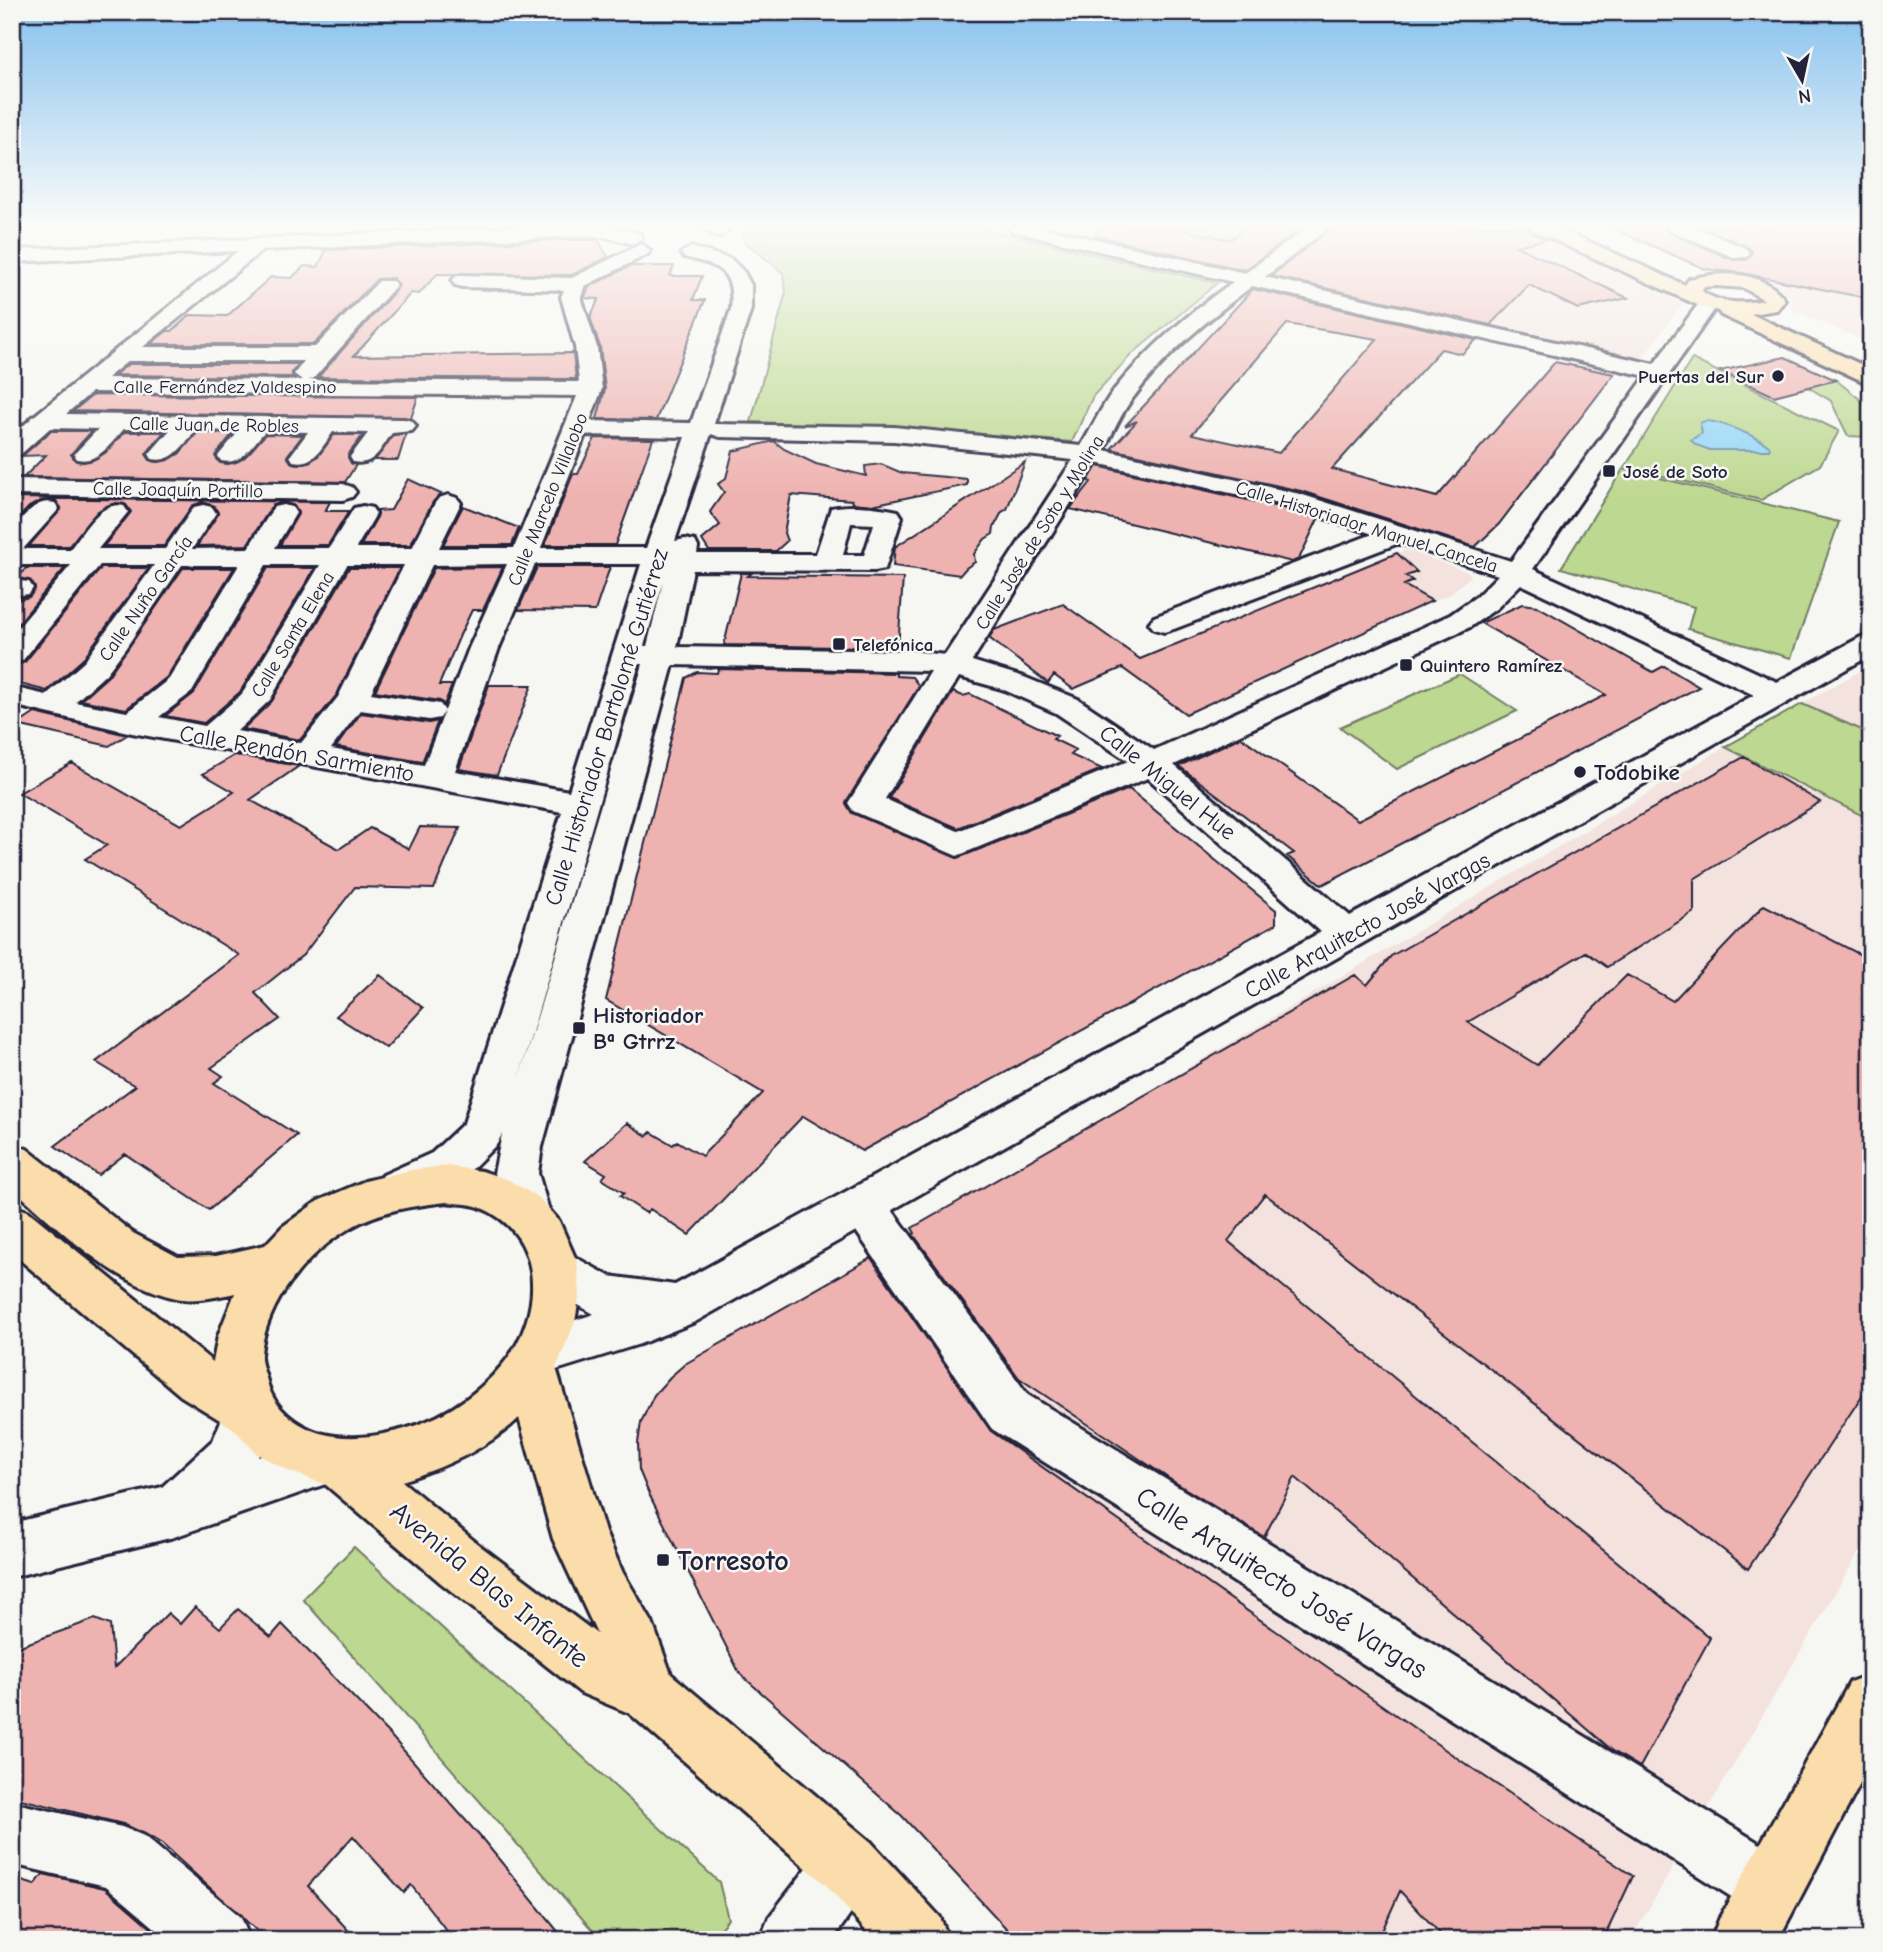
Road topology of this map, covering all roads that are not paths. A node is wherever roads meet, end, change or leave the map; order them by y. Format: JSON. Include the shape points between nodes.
{"nodes":[{"id":1,"x":168,"y":317,"type":"edge"},
{"id":2,"x":356,"y":317,"type":"edge"},
{"id":3,"x":577,"y":317,"type":"edge"},
{"id":4,"x":738,"y":317,"type":"edge"},
{"id":5,"x":755,"y":317,"type":"edge"},
{"id":6,"x":1198,"y":317,"type":"edge"},
{"id":7,"x":1413,"y":317,"type":"edge"},
{"id":8,"x":1693,"y":317,"type":"edge"},
{"id":9,"x":1755,"y":317,"type":"edge"},
{"id":10,"x":1786,"y":317,"type":"edge"},
{"id":11,"x":215,"y":336,"type":"dead end"},
{"id":12,"x":122,"y":354,"type":"junction"},
{"id":13,"x":193,"y":354,"type":"junction"},
{"id":14,"x":252,"y":354,"type":"junction"},
{"id":15,"x":321,"y":354,"type":"junction"},
{"id":16,"x":1871,"y":357,"type":"edge"},
{"id":17,"x":1658,"y":372,"type":"junction"},
{"id":18,"x":384,"y":377,"type":"junction"},
{"id":19,"x":1871,"y":377,"type":"edge"},
{"id":20,"x":84,"y":386,"type":"junction"},
{"id":21,"x":157,"y":386,"type":"junction"},
{"id":22,"x":223,"y":386,"type":"junction"},
{"id":23,"x":296,"y":387,"type":"junction"},
{"id":24,"x":591,"y":389,"type":"junction"},
{"id":25,"x":42,"y":421,"type":"junction"},
{"id":26,"x":118,"y":422,"type":"junction"},
{"id":27,"x":190,"y":423,"type":"junction"},
{"id":28,"x":258,"y":424,"type":"junction"},
{"id":29,"x":326,"y":425,"type":"junction"},
{"id":30,"x":384,"y":426,"type":"junction"},
{"id":31,"x":578,"y":428,"type":"junction"},
{"id":32,"x":709,"y":430,"type":"junction"},
{"id":33,"x":818,"y":431,"type":"junction"},
{"id":34,"x":12,"y":449,"type":"edge"},
{"id":35,"x":963,"y":450,"type":"dead end"},
{"id":36,"x":86,"y":454,"type":"dead end"},
{"id":37,"x":161,"y":454,"type":"dead end"},
{"id":38,"x":1089,"y":454,"type":"junction"},
{"id":39,"x":230,"y":456,"type":"dead end"},
{"id":40,"x":302,"y":456,"type":"dead end"},
{"id":41,"x":362,"y":457,"type":"dead end"},
{"id":42,"x":12,"y":487,"type":"edge"},
{"id":43,"x":343,"y":492,"type":"dead end"},
{"id":44,"x":448,"y":503,"type":"dead end"},
{"id":45,"x":46,"y":509,"type":"dead end"},
{"id":46,"x":115,"y":512,"type":"dead end"},
{"id":47,"x":203,"y":513,"type":"dead end"},
{"id":48,"x":283,"y":513,"type":"dead end"},
{"id":49,"x":363,"y":514,"type":"dead end"},
{"id":50,"x":1400,"y":533,"type":"junction"},
{"id":51,"x":12,"y":545,"type":"edge"},
{"id":52,"x":422,"y":555,"type":"junction"},
{"id":53,"x":525,"y":555,"type":"junction"},
{"id":54,"x":259,"y":556,"type":"junction"},
{"id":55,"x":339,"y":556,"type":"junction"},
{"id":56,"x":12,"y":557,"type":"edge"},
{"id":57,"x":84,"y":557,"type":"junction"},
{"id":58,"x":175,"y":557,"type":"junction"},
{"id":59,"x":669,"y":559,"type":"junction"},
{"id":60,"x":828,"y":562,"type":"dead end"},
{"id":61,"x":1517,"y":572,"type":"junction"},
{"id":62,"x":1164,"y":624,"type":"dead end"},
{"id":63,"x":1871,"y":643,"type":"edge"},
{"id":64,"x":12,"y":654,"type":"edge"},
{"id":65,"x":644,"y":655,"type":"junction"},
{"id":66,"x":953,"y":665,"type":"junction"},
{"id":67,"x":12,"y":695,"type":"edge"},
{"id":68,"x":1780,"y":695,"type":"junction"},
{"id":69,"x":352,"y":699,"type":"junction"},
{"id":70,"x":52,"y":706,"type":"junction"},
{"id":71,"x":429,"y":711,"type":"dead end"},
{"id":72,"x":132,"y":723,"type":"junction"},
{"id":73,"x":211,"y":737,"type":"junction"},
{"id":74,"x":310,"y":754,"type":"junction"},
{"id":75,"x":1151,"y":763,"type":"junction"},
{"id":76,"x":435,"y":779,"type":"junction"},
{"id":77,"x":583,"y":805,"type":"junction"},
{"id":78,"x":1348,"y":935,"type":"junction"},
{"id":79,"x":12,"y":1162,"type":"edge"},
{"id":80,"x":397,"y":1189,"type":"junction"},
{"id":81,"x":862,"y":1204,"type":"junction"},
{"id":82,"x":528,"y":1214,"type":"junction"},
{"id":83,"x":12,"y":1226,"type":"edge"},
{"id":84,"x":278,"y":1262,"type":"junction"},
{"id":85,"x":557,"y":1270,"type":"junction"},
{"id":86,"x":678,"y":1307,"type":"junction"},
{"id":87,"x":534,"y":1361,"type":"junction"},
{"id":88,"x":250,"y":1411,"type":"junction"},
{"id":89,"x":332,"y":1461,"type":"junction"},
{"id":90,"x":174,"y":1511,"type":"junction"},
{"id":91,"x":12,"y":1550,"type":"edge"},
{"id":92,"x":649,"y":1693,"type":"junction"},
{"id":93,"x":1871,"y":1703,"type":"edge"},
{"id":94,"x":12,"y":1836,"type":"edge"},
{"id":95,"x":849,"y":1864,"type":"junction"},
{"id":96,"x":1770,"y":1886,"type":"junction"},
{"id":97,"x":218,"y":1940,"type":"edge"},
{"id":98,"x":792,"y":1940,"type":"edge"},
{"id":99,"x":917,"y":1940,"type":"edge"},
{"id":100,"x":1743,"y":1940,"type":"edge"}],
"edges":[{"from":1,"to":12,"type":"street"},
{"from":2,"to":15,"type":"street"},
{"from":3,"to":24,"type":"street","name":"Calle Marcelo Villalobo"},
{"from":4,"to":32,"type":"street","name":"Calle Historiador Bartolomé Gutiérrez"},
{"from":5,"to":32,"type":"street","name":"Calle Historiador Bartolomé Gutiérrez","via":[[750,340]]},
{"from":6,"to":38,"type":"street","name":"Calle José de Soto y Molina","via":[[1122,396]]},
{"from":7,"to":17,"type":"street"},
{"from":8,"to":17,"type":"street"},
{"from":9,"to":19,"type":"main road"},
{"from":10,"to":16,"type":"main road"},
{"from":11,"to":13,"type":"street"},
{"from":12,"to":13,"type":"street"},
{"from":12,"to":20,"type":"street"},
{"from":13,"to":14,"type":"street"},
{"from":13,"to":21,"type":"street"},
{"from":14,"to":15,"type":"street"},
{"from":14,"to":22,"type":"street"},
{"from":15,"to":23,"type":"street"},
{"from":17,"to":61,"type":"street"},
{"from":18,"to":23,"type":"street","name":"Calle Fernández Valdespino","via":[[365,387]]},
{"from":18,"to":24,"type":"street","name":"Calle Fernández Valdespino"},
{"from":18,"to":30,"type":"street"},
{"from":20,"to":21,"type":"street","name":"Calle Fernández Valdespino"},
{"from":20,"to":25,"type":"street"},
{"from":21,"to":22,"type":"street","name":"Calle Fernández Valdespino"},
{"from":22,"to":23,"type":"street","name":"Calle Fernández Valdespino"},
{"from":24,"to":31,"type":"street","name":"Calle Marcelo Villalobo"},
{"from":25,"to":26,"type":"street","name":"Calle Juan de Robles"},
{"from":25,"to":34,"type":"street"},
{"from":26,"to":27,"type":"street","name":"Calle Juan de Robles"},
{"from":26,"to":36,"type":"street"},
{"from":27,"to":28,"type":"street","name":"Calle Juan de Robles"},
{"from":27,"to":37,"type":"street"},
{"from":28,"to":29,"type":"street","name":"Calle Juan de Robles"},
{"from":28,"to":39,"type":"street"},
{"from":29,"to":30,"type":"street","name":"Calle Juan de Robles"},
{"from":29,"to":40,"type":"street"},
{"from":30,"to":41,"type":"street"},
{"from":31,"to":32,"type":"street"},
{"from":31,"to":53,"type":"street","name":"Calle Marcelo Villalobo"},
{"from":32,"to":33,"type":"street","name":"Calle Historiador Manuel Cancela"},
{"from":32,"to":59,"type":"street","name":"Calle Historiador Bartolomé Gutiérrez"},
{"from":33,"to":35,"type":"street","via":[[841,445],[884,455]]},
{"from":33,"to":38,"type":"street","name":"Calle Historiador Manuel Cancela"},
{"from":38,"to":50,"type":"street","name":"Calle Historiador Manuel Cancela","via":[[1291,499]]},
{"from":38,"to":66,"type":"street","name":"Calle José de Soto y Molina"},
{"from":42,"to":43,"type":"street","name":"Calle Joaquín Portillo"},
{"from":44,"to":52,"type":"street"},
{"from":45,"to":51,"type":"street"},
{"from":46,"to":57,"type":"street"},
{"from":47,"to":58,"type":"street","name":"Calle Nuño García"},
{"from":48,"to":54,"type":"street"},
{"from":49,"to":55,"type":"street","name":"Calle Santa Elena"},
{"from":50,"to":61,"type":"street","name":"Calle Historiador Manuel Cancela"},
{"from":50,"to":62,"type":"street"},
{"from":52,"to":53,"type":"street"},
{"from":52,"to":55,"type":"street"},
{"from":52,"to":69,"type":"street"},
{"from":53,"to":59,"type":"street"},
{"from":53,"to":76,"type":"street","name":"Calle Marcelo Villalobo"},
{"from":54,"to":55,"type":"street"},
{"from":54,"to":58,"type":"street"},
{"from":54,"to":72,"type":"street","via":[[181,685]]},
{"from":55,"to":73,"type":"street","name":"Calle Santa Elena","via":[[254,700]]},
{"from":56,"to":57,"type":"street"},
{"from":57,"to":58,"type":"street"},
{"from":57,"to":64,"type":"street"},
{"from":58,"to":70,"type":"street","name":"Calle Nuño García","via":[[95,668]]},
{"from":59,"to":60,"type":"street"},
{"from":59,"to":65,"type":"street","name":"Calle Historiador Bartolomé Gutiérrez"},
{"from":61,"to":68,"type":"street","name":"Calle Historiador Manuel Cancela"},
{"from":61,"to":75,"type":"street","via":[[1460,621]]},
{"from":63,"to":68,"type":"street","name":"Calle Arquitecto José Vargas"},
{"from":65,"to":66,"type":"street","name":"Calle Miguel Hue","via":[[870,658]]},
{"from":65,"to":77,"type":"street","name":"Calle Historiador Bartolomé Gutiérrez"},
{"from":65,"to":82,"type":"street","name":"Calle Historiador Bartolomé Gutiérrez","via":[[520,1147],[516,1173]]},
{"from":66,"to":75,"type":"street","name":"Calle Miguel Hue","via":[[1067,706]]},
{"from":66,"to":75,"type":"street","name":"Calle José de Soto y Molina","via":[[865,803],[957,844]]},
{"from":67,"to":70,"type":"street","name":"Calle Rendón Sarmiento"},
{"from":68,"to":78,"type":"street","name":"Calle Arquitecto José Vargas"},
{"from":69,"to":71,"type":"street"},
{"from":69,"to":74,"type":"street"},
{"from":70,"to":72,"type":"street","name":"Calle Rendón Sarmiento"},
{"from":72,"to":73,"type":"street","name":"Calle Rendón Sarmiento"},
{"from":73,"to":74,"type":"street","name":"Calle Rendón Sarmiento"},
{"from":74,"to":76,"type":"street","name":"Calle Rendón Sarmiento"},
{"from":75,"to":78,"type":"street","name":"Calle Miguel Hue"},
{"from":76,"to":77,"type":"street","name":"Calle Rendón Sarmiento"},
{"from":77,"to":80,"type":"street","name":"Calle Historiador Bartolomé Gutiérrez","via":[[482,1132],[447,1166]]},
{"from":78,"to":81,"type":"street","name":"Calle Arquitecto José Vargas"},
{"from":79,"to":84,"type":"main road","via":[[139,1263],[174,1278],[214,1278]]},
{"from":80,"to":82,"type":"main road","via":[[447,1184],[492,1192]]},
{"from":80,"to":84,"type":"main road","via":[[353,1205],[312,1229]]},
{"from":81,"to":86,"type":"street","name":"Calle Arquitecto José Vargas"},
{"from":81,"to":96,"type":"street","name":"Calle Arquitecto José Vargas","via":[[1010,1412]]},
{"from":82,"to":85,"type":"main road","via":[[547,1239]]},
{"from":83,"to":88,"type":"main road","via":[[198,1380]]},
{"from":84,"to":88,"type":"main road","via":[[249,1308],[237,1357]]},
{"from":85,"to":86,"type":"street","via":[[601,1296]]},
{"from":85,"to":87,"type":"main road","via":[[554,1318]]},
{"from":86,"to":87,"type":"street","name":"Calle Arquitecto José Vargas"},
{"from":87,"to":89,"type":"main road","via":[[502,1402],[435,1445],[398,1458]]},
{"from":87,"to":92,"type":"main road","via":[[559,1475],[580,1539],[632,1642]]},
{"from":88,"to":89,"type":"main road","via":[[281,1443]]},
{"from":88,"to":90,"type":"street","via":[[232,1457]]},
{"from":89,"to":90,"type":"street"},
{"from":89,"to":92,"type":"main road","name":"Avenida Blas Infante","via":[[601,1673]]},
{"from":90,"to":91,"type":"street"},
{"from":92,"to":95,"type":"main road","name":"Avenida Blas Infante"},
{"from":93,"to":96,"type":"main road"},
{"from":94,"to":97,"type":"street","via":[[122,1858]]},
{"from":95,"to":98,"type":"street"},
{"from":95,"to":99,"type":"main road","name":"Avenida Blas Infante"},
{"from":96,"to":100,"type":"main road"}]}
